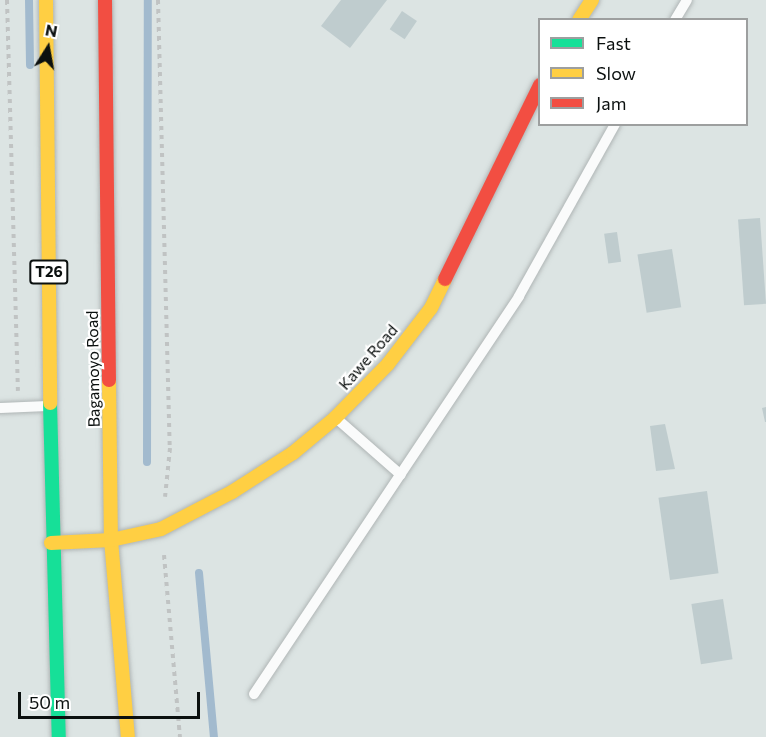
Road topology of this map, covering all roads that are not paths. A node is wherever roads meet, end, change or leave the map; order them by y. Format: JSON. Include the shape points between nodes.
{"nodes":[{"id":1,"x":46,"y":0,"type":"edge"},
{"id":2,"x":105,"y":0,"type":"edge"},
{"id":3,"x":592,"y":0,"type":"edge"},
{"id":4,"x":687,"y":0,"type":"edge"},
{"id":5,"x":580,"y":18,"type":"edge"},
{"id":6,"x":676,"y":18,"type":"edge"},
{"id":7,"x":538,"y":89,"type":"edge"},
{"id":8,"x":614,"y":126,"type":"edge"},
{"id":9,"x":50,"y":406,"type":"junction"},
{"id":10,"x":0,"y":408,"type":"edge"},
{"id":11,"x":335,"y":418,"type":"junction"},
{"id":12,"x":401,"y":475,"type":"junction"},
{"id":13,"x":111,"y":540,"type":"junction"},
{"id":14,"x":51,"y":543,"type":"junction"},
{"id":15,"x":254,"y":694,"type":"dead end"},
{"id":16,"x":59,"y":737,"type":"edge"},
{"id":17,"x":128,"y":737,"type":"edge"}],
"edges":[{"from":1,"to":9,"type":"main road","number":"T26"},
{"from":2,"to":13,"type":"main road","name":"Bagamoyo Road"},
{"from":3,"to":5,"type":"main road"},
{"from":4,"to":6,"type":"lane"},
{"from":7,"to":11,"type":"main road","name":"Kawe Road","via":[[431,308],[388,364]]},
{"from":8,"to":12,"type":"lane","via":[[519,296]]},
{"from":9,"to":10,"type":"lane"},
{"from":9,"to":14,"type":"main road","number":"T26"},
{"from":11,"to":12,"type":"lane"},
{"from":11,"to":13,"type":"main road","name":"Kawe Road","via":[[293,453],[241,487],[161,529]]},
{"from":12,"to":15,"type":"lane"},
{"from":13,"to":14,"type":"main road","name":"Kawe Road"},
{"from":13,"to":17,"type":"main road","name":"Bagamoyo Road"},
{"from":14,"to":16,"type":"main road","number":"T26"}]}
